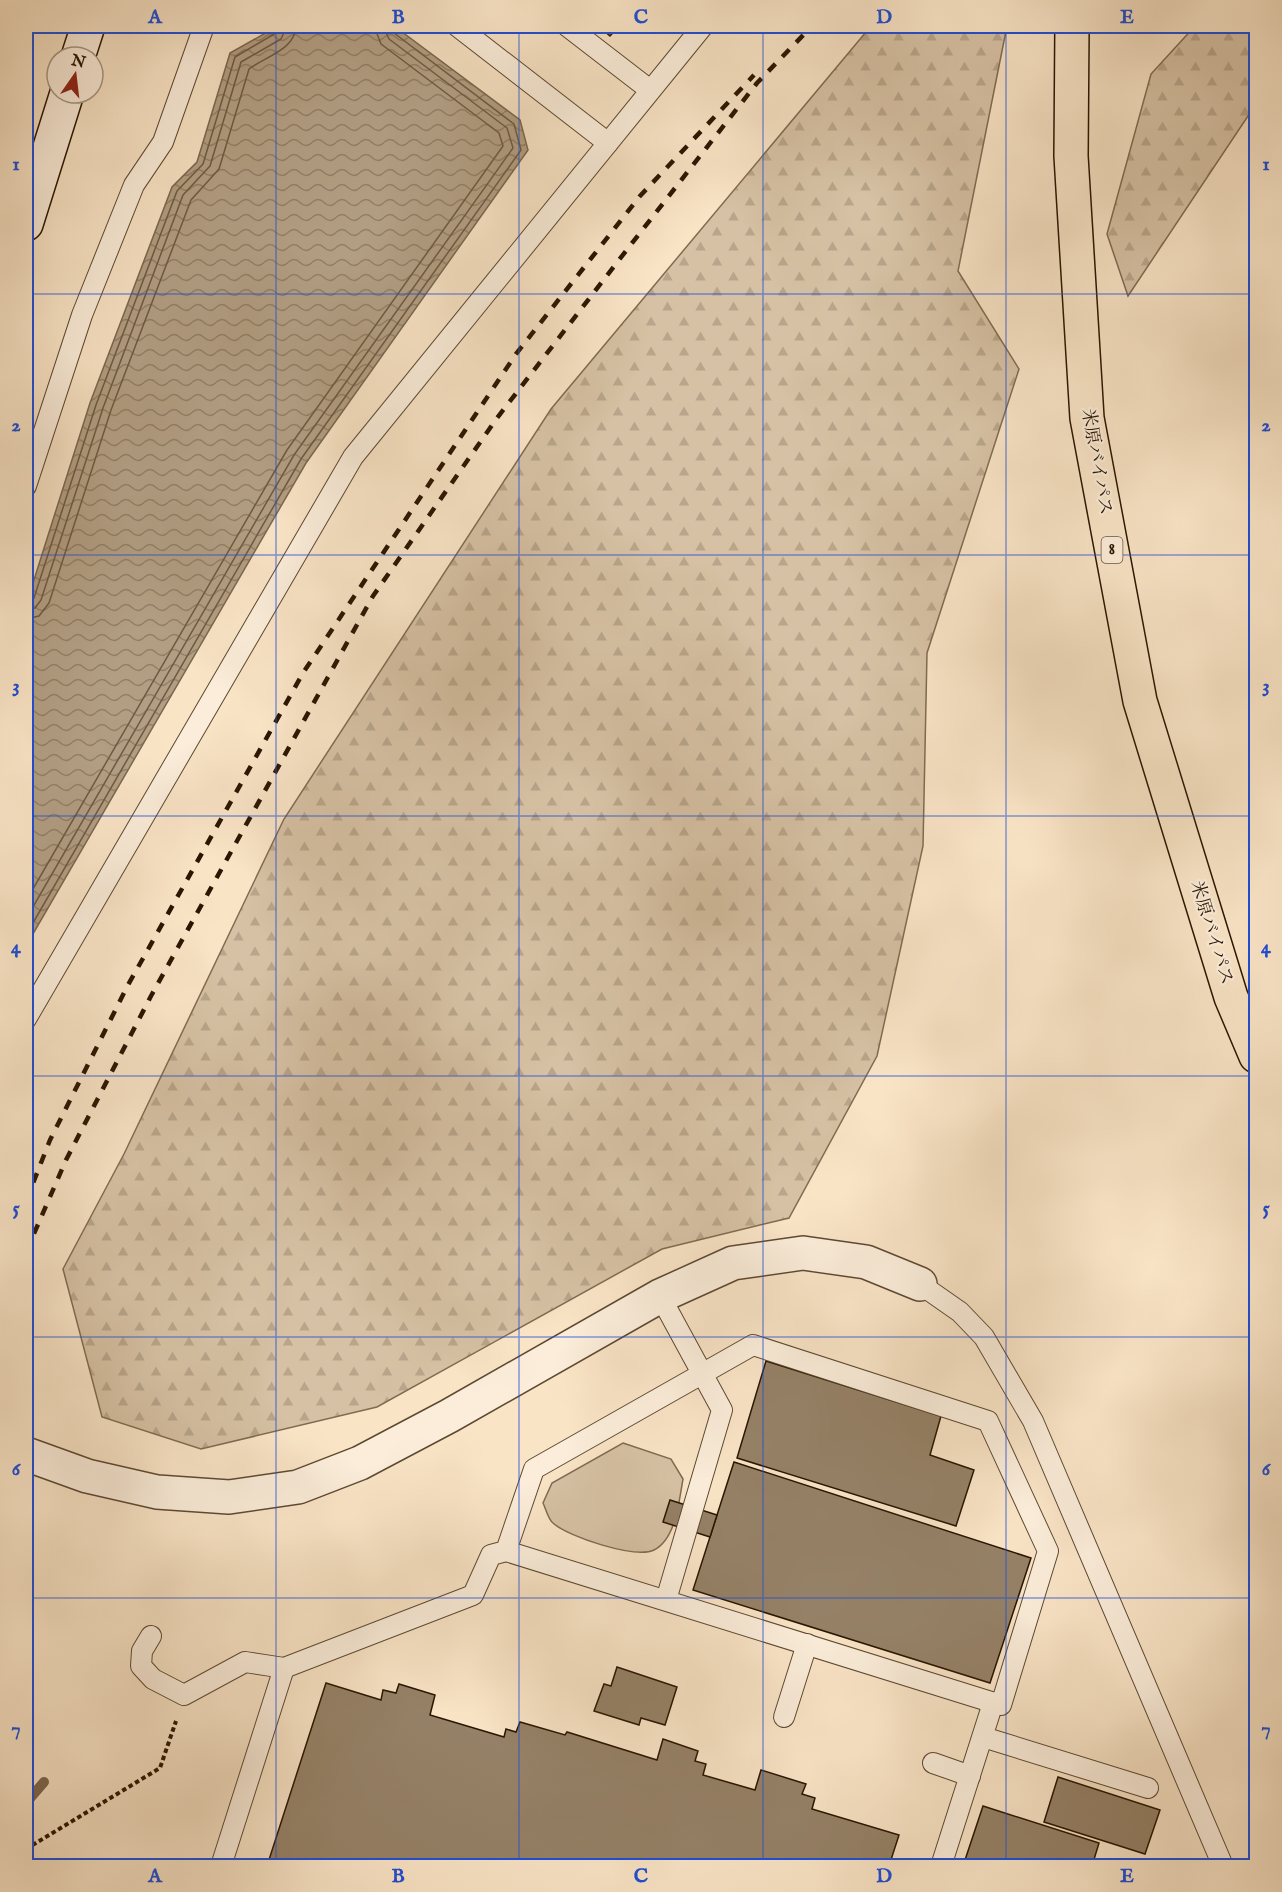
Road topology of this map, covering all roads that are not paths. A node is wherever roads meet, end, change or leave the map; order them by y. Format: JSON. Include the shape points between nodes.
{"nodes":[{"id":1,"x":88,"y":26,"type":"edge"},
{"id":2,"x":204,"y":26,"type":"edge"},
{"id":3,"x":457,"y":26,"type":"edge"},
{"id":4,"x":567,"y":26,"type":"edge"},
{"id":5,"x":703,"y":26,"type":"edge"},
{"id":6,"x":1072,"y":26,"type":"edge"},
{"id":7,"x":82,"y":45,"type":"edge"},
{"id":8,"x":650,"y":90,"type":"junction"},
{"id":9,"x":62,"y":105,"type":"edge"},
{"id":10,"x":608,"y":143,"type":"junction"},
{"id":11,"x":26,"y":224,"type":"edge"},
{"id":12,"x":26,"y":486,"type":"edge"},
{"id":13,"x":26,"y":1019,"type":"edge"},
{"id":14,"x":1257,"y":1056,"type":"edge"},
{"id":15,"x":920,"y":1284,"type":"joint"},
{"id":16,"x":660,"y":1296,"type":"junction"},
{"id":17,"x":702,"y":1374,"type":"junction"},
{"id":18,"x":26,"y":1454,"type":"edge"},
{"id":19,"x":506,"y":1551,"type":"junction"},
{"id":20,"x":666,"y":1600,"type":"junction"},
{"id":21,"x":151,"y":1636,"type":"dead end"},
{"id":22,"x":807,"y":1644,"type":"junction"},
{"id":23,"x":284,"y":1668,"type":"junction"},
{"id":24,"x":993,"y":1703,"type":"junction"},
{"id":25,"x":784,"y":1717,"type":"dead end"},
{"id":26,"x":983,"y":1737,"type":"junction"},
{"id":27,"x":933,"y":1763,"type":"dead end"},
{"id":28,"x":970,"y":1776,"type":"junction"},
{"id":29,"x":1148,"y":1788,"type":"dead end"},
{"id":30,"x":1212,"y":1841,"type":"junction"},
{"id":31,"x":221,"y":1866,"type":"edge"},
{"id":32,"x":941,"y":1866,"type":"edge"},
{"id":33,"x":1204,"y":1866,"type":"edge"},
{"id":34,"x":1223,"y":1866,"type":"edge"}],
"edges":[{"from":1,"to":7,"type":"street"},
{"from":2,"to":12,"type":"lane","via":[[163,142],[134,185],[82,315]]},
{"from":3,"to":10,"type":"lane"},
{"from":4,"to":8,"type":"lane"},
{"from":5,"to":8,"type":"lane"},
{"from":6,"to":14,"type":"highway","name":"米原バイパス","number":"8","via":[[1071,156],[1087,418],[1140,701],[1231,997]]},
{"from":8,"to":10,"type":"lane"},
{"from":9,"to":11,"type":"street"},
{"from":10,"to":13,"type":"lane","via":[[353,457]]},
{"from":15,"to":16,"type":"street","via":[[866,1262],[803,1253],[733,1263]]},
{"from":15,"to":30,"type":"lane","via":[[960,1312],[984,1337],[1033,1421]]},
{"from":16,"to":17,"type":"lane"},
{"from":16,"to":18,"type":"street","via":[[440,1421],[360,1463],[298,1487],[229,1497],[156,1492],[87,1476]]},
{"from":17,"to":19,"type":"lane","via":[[534,1469]]},
{"from":17,"to":20,"type":"lane","via":[[722,1410]]},
{"from":17,"to":24,"type":"lane","via":[[753,1345],[988,1421],[1048,1551],[1001,1706]]},
{"from":19,"to":20,"type":"lane"},
{"from":19,"to":23,"type":"lane","via":[[491,1555],[473,1595]]},
{"from":20,"to":22,"type":"lane"},
{"from":21,"to":23,"type":"lane","via":[[142,1651],[141,1666],[153,1679],[184,1695],[245,1662]]},
{"from":22,"to":24,"type":"lane"},
{"from":22,"to":25,"type":"lane"},
{"from":23,"to":31,"type":"lane"},
{"from":24,"to":26,"type":"lane"},
{"from":26,"to":28,"type":"lane"},
{"from":26,"to":29,"type":"lane"},
{"from":27,"to":28,"type":"lane"},
{"from":28,"to":32,"type":"lane"},
{"from":30,"to":33,"type":"lane"},
{"from":30,"to":34,"type":"lane"}]}
